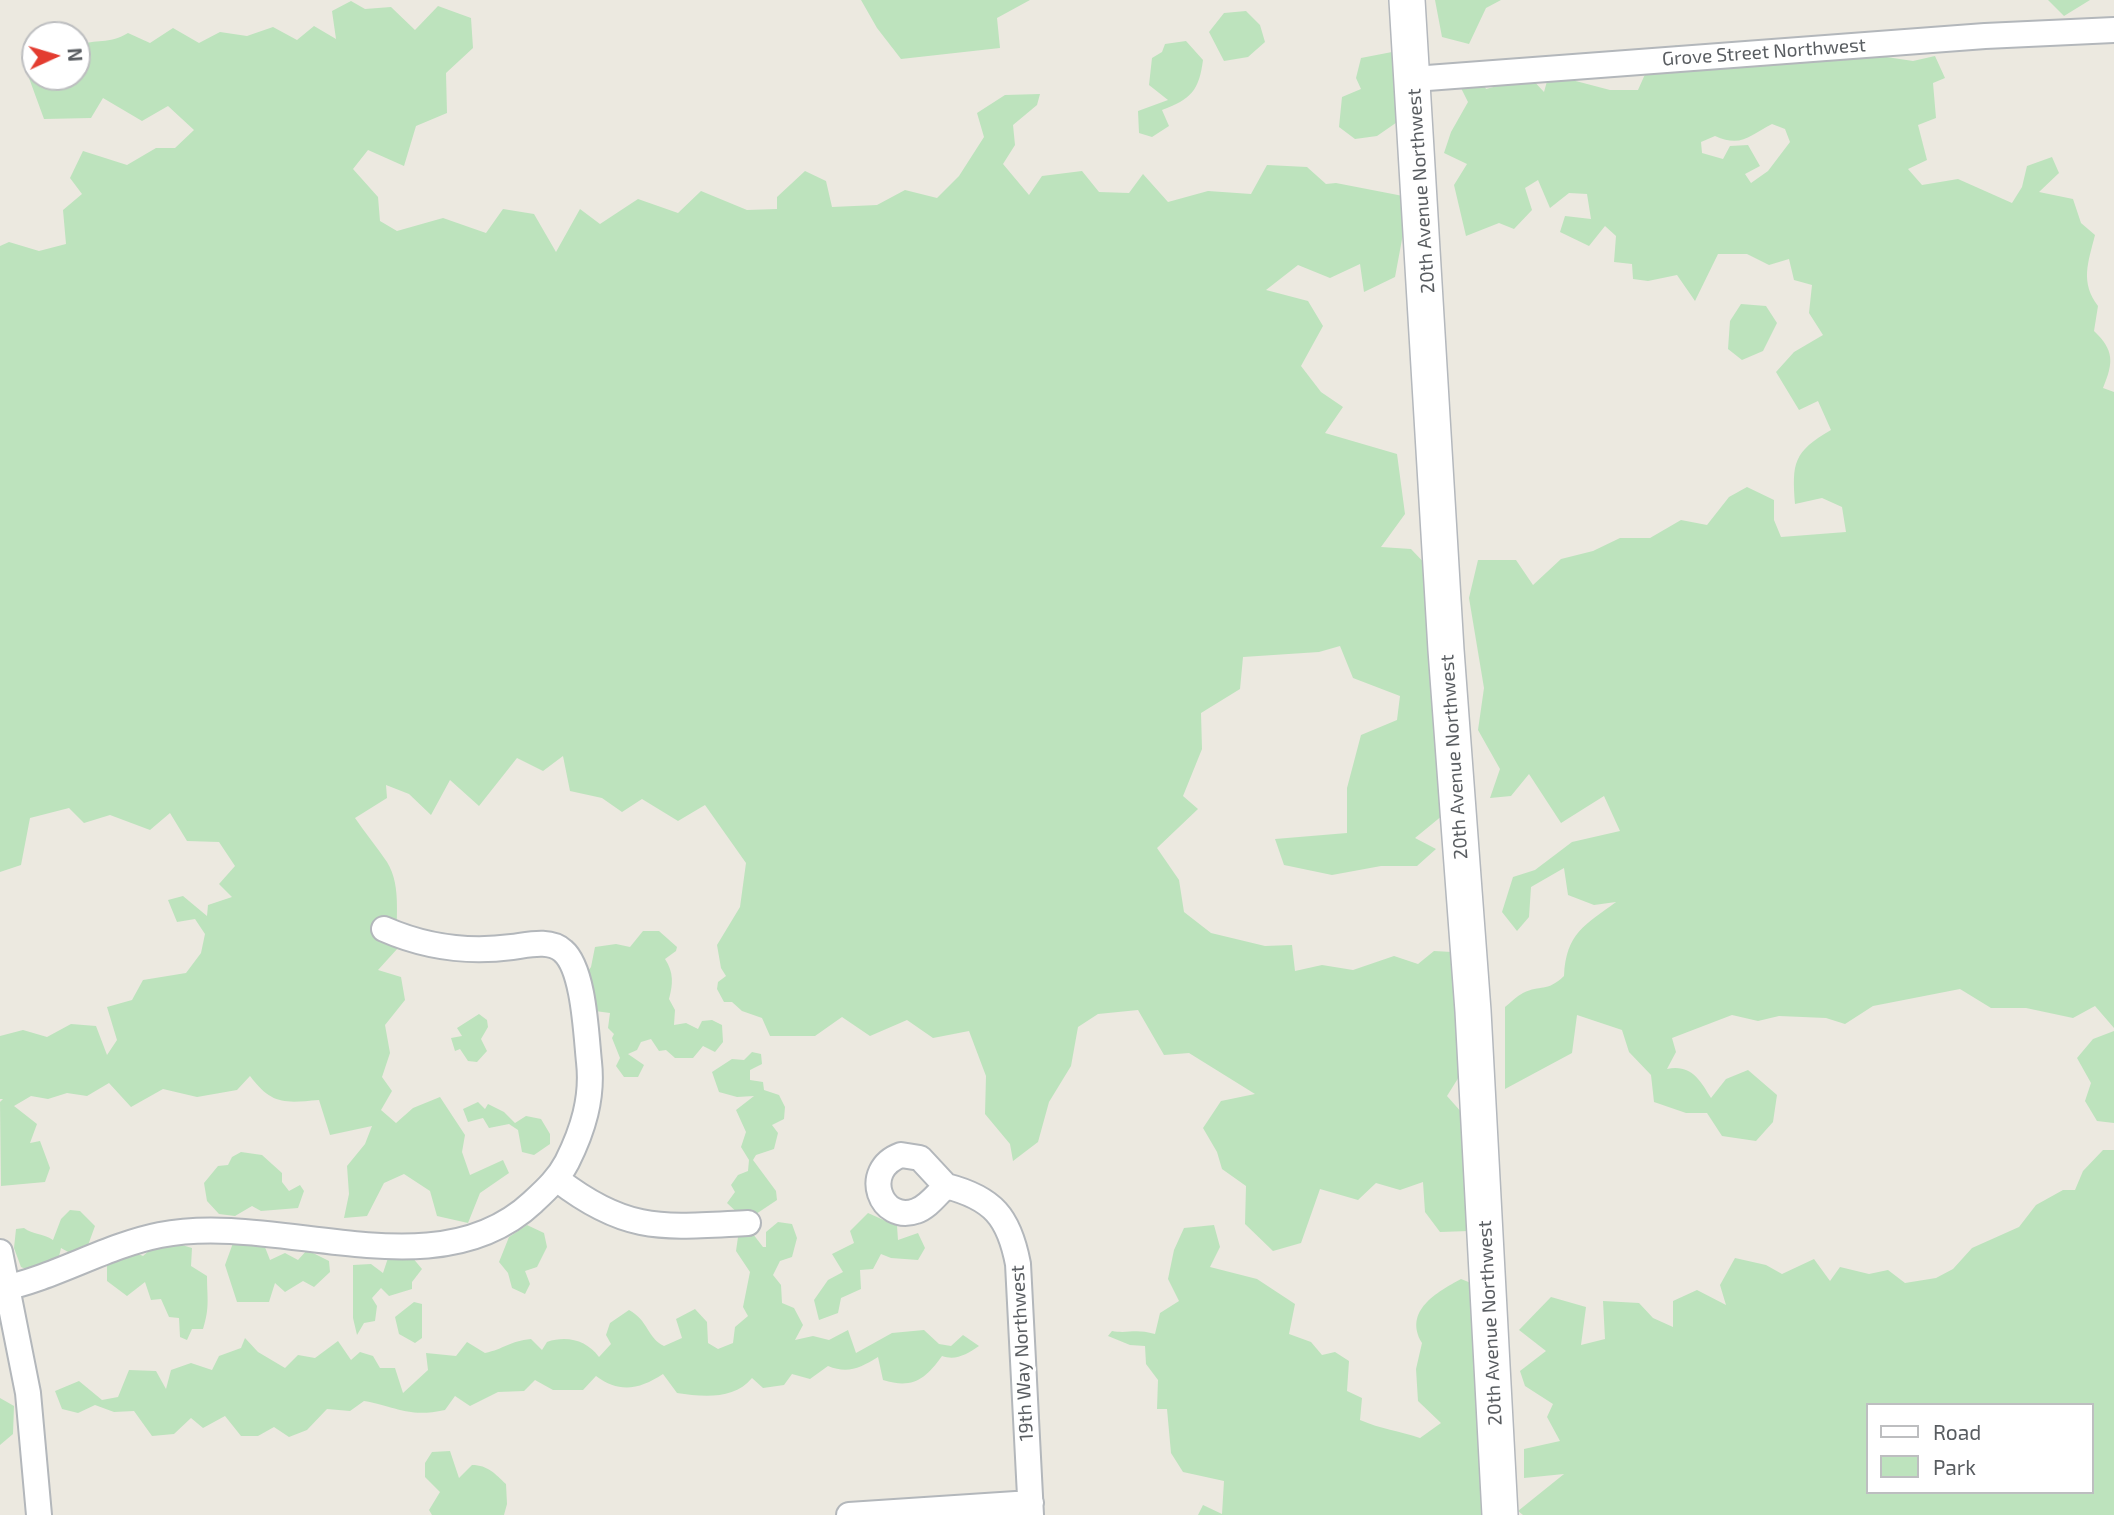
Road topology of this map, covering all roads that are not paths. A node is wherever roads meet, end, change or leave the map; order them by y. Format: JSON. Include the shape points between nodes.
{"nodes":[{"id":1,"x":1407,"y":0,"type":"edge"},
{"id":2,"x":2114,"y":30,"type":"edge"},
{"id":3,"x":1414,"y":79,"type":"junction"},
{"id":4,"x":384,"y":929,"type":"dead end"},
{"id":5,"x":558,"y":1180,"type":"junction"},
{"id":6,"x":946,"y":1186,"type":"dead end"},
{"id":7,"x":748,"y":1223,"type":"dead end"},
{"id":8,"x":0,"y":1252,"type":"edge"},
{"id":9,"x":4,"y":1288,"type":"edge"},
{"id":10,"x":1031,"y":1509,"type":"edge"},
{"id":11,"x":40,"y":1515,"type":"edge"},
{"id":12,"x":849,"y":1515,"type":"edge"},
{"id":13,"x":1500,"y":1515,"type":"edge"}],
"edges":[{"from":1,"to":3,"type":"street","name":"20th Avenue Northwest"},
{"from":2,"to":3,"type":"street","name":"Grove Street Northwest"},
{"from":3,"to":13,"type":"street","name":"20th Avenue Northwest"},
{"from":4,"to":5,"type":"street","via":[[411,941],[483,951],[542,943],[561,949],[574,964],[592,1089],[580,1136]]},
{"from":5,"to":7,"type":"street","via":[[629,1222],[676,1227]]},
{"from":5,"to":9,"type":"street","via":[[519,1215],[467,1241],[415,1246],[217,1230],[159,1235]]},
{"from":6,"to":10,"type":"street","name":"19th Way Northwest","via":[[986,1202],[1002,1217],[1013,1237]]},
{"from":8,"to":9,"type":"street"},
{"from":9,"to":11,"type":"street","via":[[28,1393]]},
{"from":10,"to":12,"type":"street"}]}
